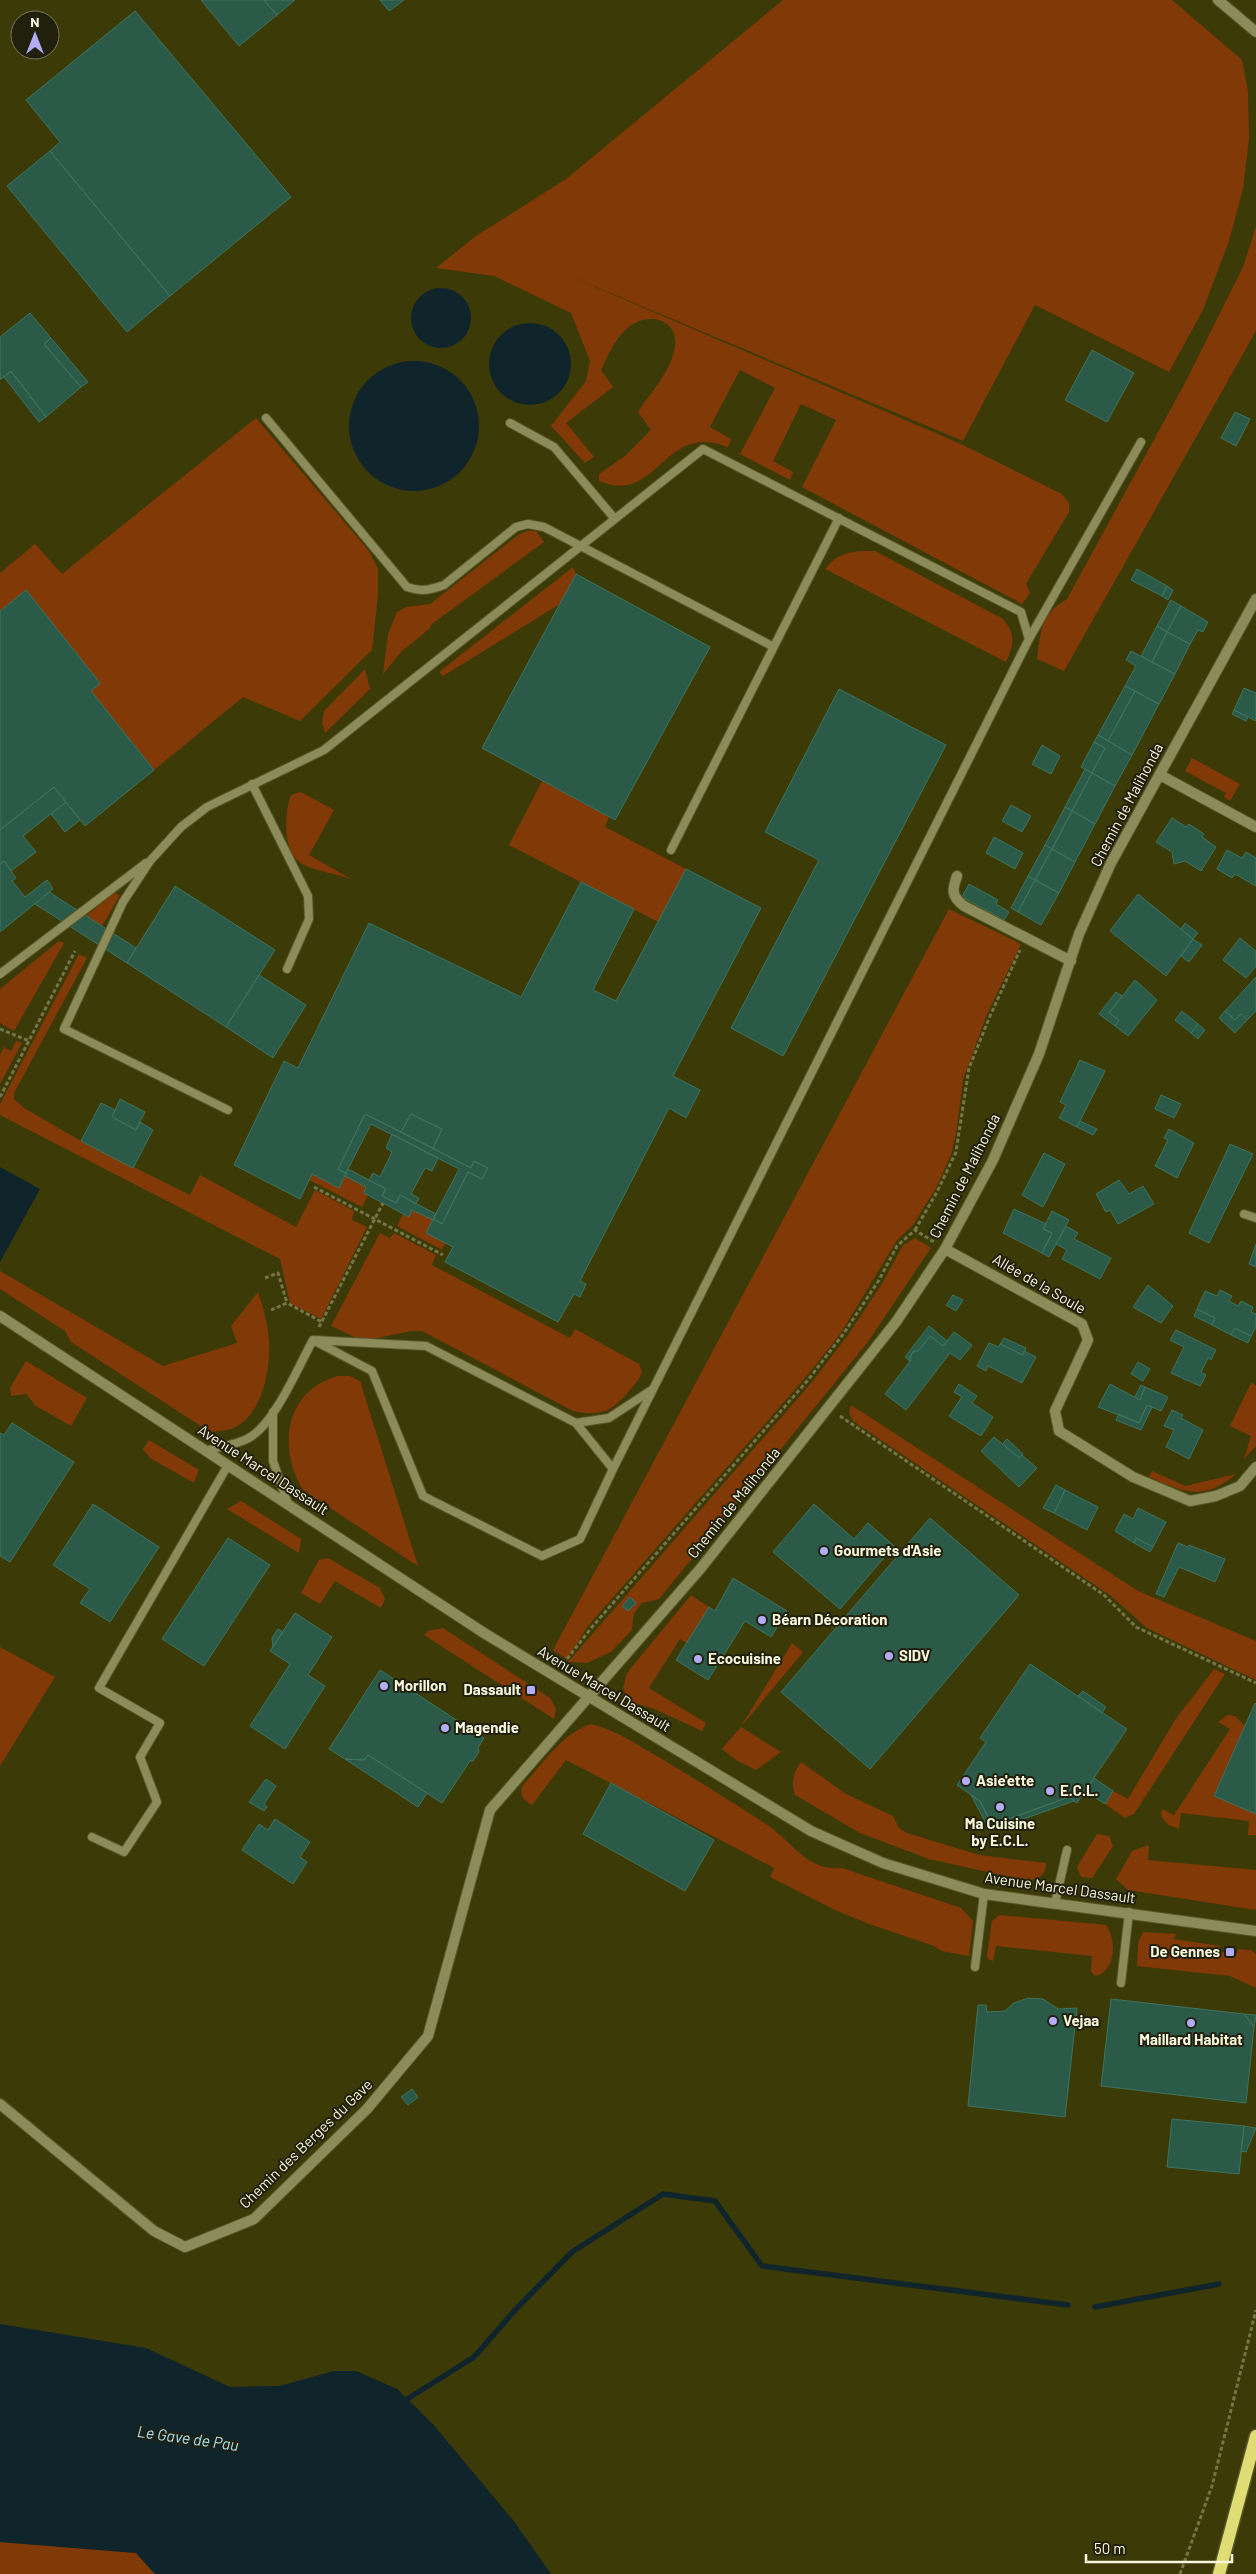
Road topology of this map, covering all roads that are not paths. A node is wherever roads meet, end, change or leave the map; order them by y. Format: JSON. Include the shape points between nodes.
{"nodes":[{"id":1,"x":1218,"y":0,"type":"edge"},
{"id":2,"x":1256,"y":32,"type":"edge"},
{"id":3,"x":266,"y":418,"type":"dead end"},
{"id":4,"x":510,"y":423,"type":"dead end"},
{"id":5,"x":1141,"y":442,"type":"dead end"},
{"id":6,"x":839,"y":518,"type":"junction"},
{"id":7,"x":615,"y":519,"type":"junction"},
{"id":8,"x":581,"y":546,"type":"junction"},
{"id":9,"x":1256,"y":599,"type":"edge"},
{"id":10,"x":1029,"y":639,"type":"junction"},
{"id":11,"x":772,"y":646,"type":"junction"},
{"id":12,"x":1160,"y":775,"type":"junction"},
{"id":13,"x":252,"y":784,"type":"junction"},
{"id":14,"x":1256,"y":827,"type":"edge"},
{"id":15,"x":671,"y":850,"type":"dead end"},
{"id":16,"x":150,"y":861,"type":"junction"},
{"id":17,"x":957,"y":876,"type":"dead end"},
{"id":18,"x":1071,"y":961,"type":"junction"},
{"id":19,"x":287,"y":969,"type":"dead end"},
{"id":20,"x":0,"y":974,"type":"edge"},
{"id":21,"x":228,"y":1110,"type":"dead end"},
{"id":22,"x":1244,"y":1214,"type":"dead end"},
{"id":23,"x":1256,"y":1218,"type":"edge"},
{"id":24,"x":945,"y":1249,"type":"junction"},
{"id":25,"x":0,"y":1316,"type":"edge"},
{"id":26,"x":312,"y":1340,"type":"junction"},
{"id":27,"x":652,"y":1390,"type":"junction"},
{"id":28,"x":273,"y":1412,"type":"junction"},
{"id":29,"x":576,"y":1423,"type":"junction"},
{"id":30,"x":206,"y":1451,"type":"junction"},
{"id":31,"x":228,"y":1465,"type":"junction"},
{"id":32,"x":1256,"y":1467,"type":"edge"},
{"id":33,"x":612,"y":1469,"type":"junction"},
{"id":34,"x":288,"y":1504,"type":"junction"},
{"id":35,"x":589,"y":1698,"type":"junction"},
{"id":36,"x":92,"y":1837,"type":"dead end"},
{"id":37,"x":1067,"y":1850,"type":"dead end"},
{"id":38,"x":984,"y":1894,"type":"junction"},
{"id":39,"x":1054,"y":1903,"type":"junction"},
{"id":40,"x":1129,"y":1912,"type":"junction"},
{"id":41,"x":1256,"y":1931,"type":"edge"},
{"id":42,"x":975,"y":1967,"type":"dead end"},
{"id":43,"x":1121,"y":1982,"type":"dead end"},
{"id":44,"x":0,"y":2104,"type":"edge"},
{"id":45,"x":1256,"y":2436,"type":"edge"},
{"id":46,"x":1220,"y":2574,"type":"edge"}],
"edges":[{"from":1,"to":2,"type":"street"},
{"from":3,"to":8,"type":"lane","via":[[407,587],[430,591],[444,585],[516,527],[528,524],[544,527]]},
{"from":4,"to":7,"type":"lane","via":[[554,447]]},
{"from":5,"to":10,"type":"lane"},
{"from":6,"to":7,"type":"lane","via":[[703,449]]},
{"from":6,"to":10,"type":"lane","via":[[1021,612]]},
{"from":6,"to":11,"type":"lane"},
{"from":7,"to":8,"type":"lane"},
{"from":8,"to":11,"type":"lane"},
{"from":8,"to":13,"type":"lane","via":[[324,750]]},
{"from":9,"to":12,"type":"street","name":"Chemin de Malihonda"},
{"from":10,"to":27,"type":"lane"},
{"from":11,"to":15,"type":"lane"},
{"from":12,"to":14,"type":"street"},
{"from":12,"to":18,"type":"street","name":"Chemin de Malihonda","via":[[1111,863],[1079,934]]},
{"from":13,"to":16,"type":"lane","via":[[207,806],[181,827]]},
{"from":13,"to":19,"type":"lane","via":[[308,896],[310,919]]},
{"from":16,"to":20,"type":"lane"},
{"from":16,"to":21,"type":"lane","via":[[123,902],[64,1029]]},
{"from":17,"to":18,"type":"street","via":[[952,888],[956,900]]},
{"from":18,"to":24,"type":"street","name":"Chemin de Malihonda","via":[[1039,1054],[997,1152]]},
{"from":22,"to":23,"type":"lane"},
{"from":24,"to":32,"type":"street","name":"Allée de la Soule","via":[[1082,1324],[1088,1340],[1054,1411],[1059,1431],[1133,1477],[1190,1501],[1216,1496],[1240,1486]]},
{"from":24,"to":35,"type":"street","name":"Chemin de Malihonda","via":[[896,1322],[829,1408],[702,1568]]},
{"from":25,"to":30,"type":"street","name":"Avenue Marcel Dassault"},
{"from":26,"to":28,"type":"lane"},
{"from":26,"to":29,"type":"lane","via":[[426,1346]]},
{"from":26,"to":33,"type":"lane","via":[[372,1371],[423,1496],[542,1556],[580,1539]]},
{"from":27,"to":29,"type":"lane","via":[[609,1418]]},
{"from":27,"to":33,"type":"lane"},
{"from":28,"to":30,"type":"lane","via":[[247,1439]]},
{"from":28,"to":34,"type":"lane","via":[[273,1461]]},
{"from":29,"to":33,"type":"lane"},
{"from":30,"to":31,"type":"street","name":"Avenue Marcel Dassault"},
{"from":31,"to":34,"type":"street","name":"Avenue Marcel Dassault"},
{"from":31,"to":36,"type":"lane","via":[[99,1688],[160,1723],[140,1757],[157,1802],[124,1852]]},
{"from":34,"to":35,"type":"street","name":"Avenue Marcel Dassault"},
{"from":35,"to":38,"type":"street","name":"Avenue Marcel Dassault","via":[[810,1831],[883,1863]]},
{"from":35,"to":44,"type":"street","name":"Chemin des Berges du Gave","via":[[490,1810],[428,2036],[367,2109],[254,2219],[184,2247],[154,2231]]},
{"from":37,"to":39,"type":"lane"},
{"from":38,"to":39,"type":"street","name":"Avenue Marcel Dassault"},
{"from":38,"to":42,"type":"lane"},
{"from":39,"to":40,"type":"street","name":"Avenue Marcel Dassault"},
{"from":40,"to":41,"type":"street","name":"Avenue Marcel Dassault"},
{"from":40,"to":43,"type":"lane"},
{"from":45,"to":46,"type":"main road"}]}
